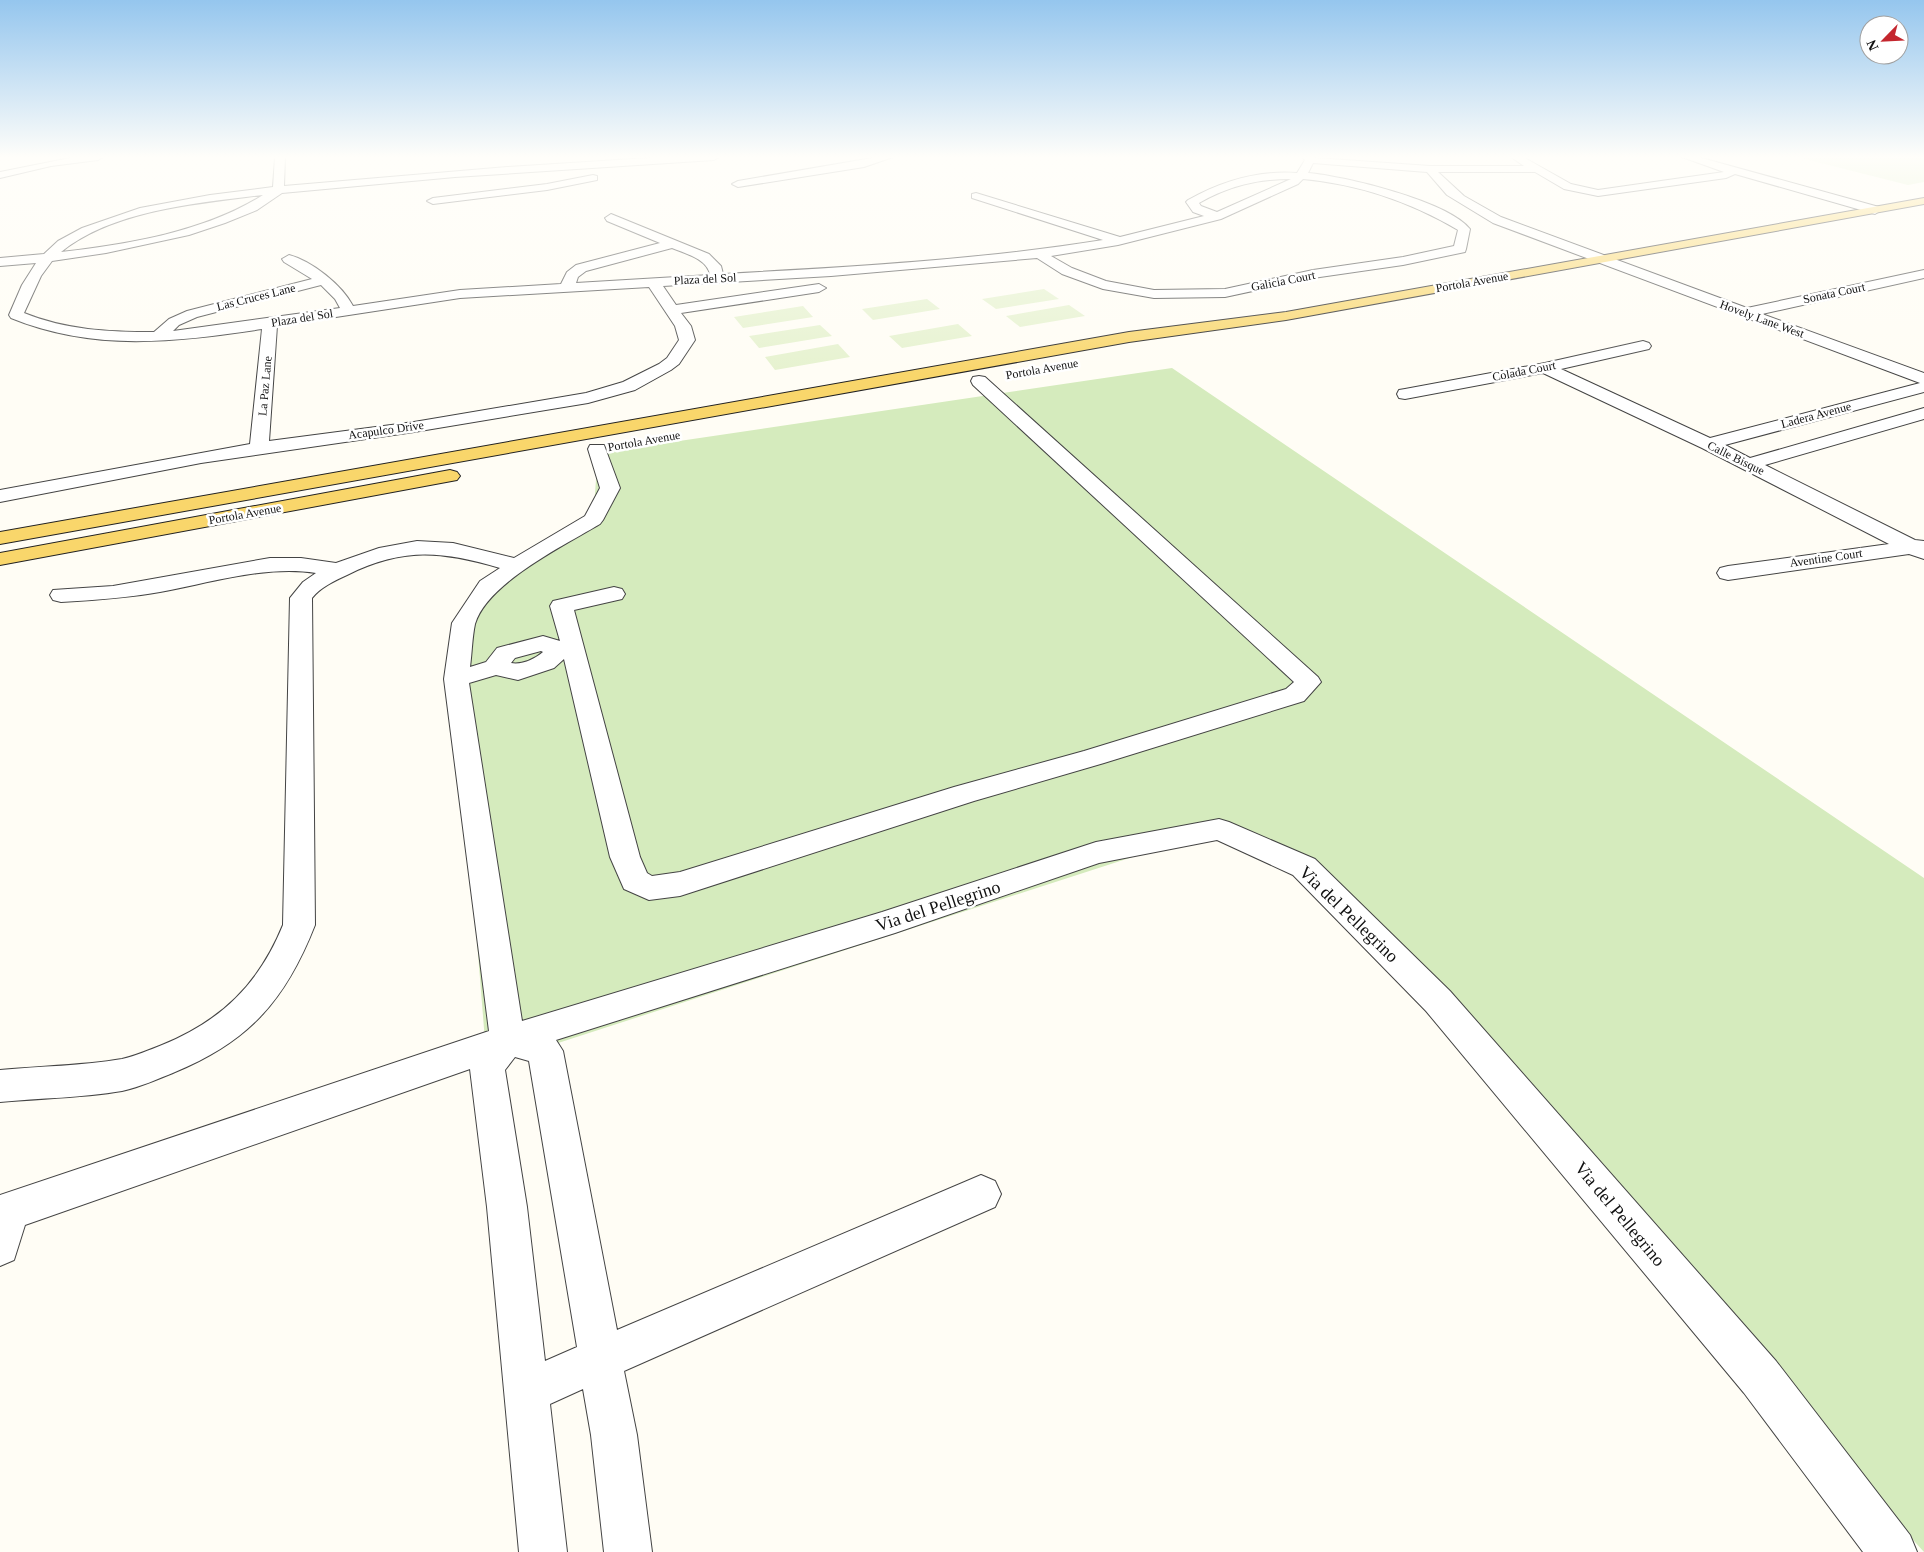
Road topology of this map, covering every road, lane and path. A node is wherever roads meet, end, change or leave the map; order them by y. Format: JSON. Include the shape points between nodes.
{"nodes":[{"id":1,"x":89,"y":229,"type":"edge"},
{"id":2,"x":191,"y":229,"type":"edge"},
{"id":3,"x":638,"y":229,"type":"edge"},
{"id":4,"x":1084,"y":229,"type":"edge"},
{"id":5,"x":1164,"y":229,"type":"edge"},
{"id":6,"x":1464,"y":229,"type":"edge"},
{"id":7,"x":1522,"y":229,"type":"edge"},
{"id":8,"x":1766,"y":229,"type":"edge"},
{"id":9,"x":114,"y":235,"type":"dead end"},
{"id":10,"x":1118,"y":241,"type":"junction"},
{"id":11,"x":672,"y":244,"type":"junction"},
{"id":12,"x":106,"y":248,"type":"junction"},
{"id":13,"x":1039,"y":254,"type":"junction"},
{"id":14,"x":46,"y":257,"type":"junction"},
{"id":15,"x":289,"y":258,"type":"dead end"},
{"id":16,"x":1599,"y":259,"type":"junction"},
{"id":17,"x":0,"y":262,"type":"edge"},
{"id":18,"x":831,"y":272,"type":"junction"},
{"id":19,"x":35,"y":274,"type":"junction"},
{"id":20,"x":1924,"y":274,"type":"edge"},
{"id":21,"x":18,"y":276,"type":"dead end"},
{"id":22,"x":717,"y":278,"type":"junction"},
{"id":23,"x":324,"y":280,"type":"junction"},
{"id":24,"x":653,"y":282,"type":"junction"},
{"id":25,"x":567,"y":287,"type":"junction"},
{"id":26,"x":12,"y":308,"type":"junction"},
{"id":27,"x":348,"y":310,"type":"junction"},
{"id":28,"x":672,"y":310,"type":"junction"},
{"id":29,"x":1744,"y":313,"type":"junction"},
{"id":30,"x":1286,"y":316,"type":"junction"},
{"id":31,"x":0,"y":318,"type":"edge"},
{"id":32,"x":270,"y":324,"type":"junction"},
{"id":33,"x":158,"y":337,"type":"junction"},
{"id":34,"x":1643,"y":346,"type":"dead end"},
{"id":35,"x":1546,"y":368,"type":"junction"},
{"id":36,"x":1924,"y":379,"type":"edge"},
{"id":37,"x":978,"y":381,"type":"junction"},
{"id":38,"x":1924,"y":387,"type":"edge"},
{"id":39,"x":1405,"y":394,"type":"dead end"},
{"id":40,"x":780,"y":399,"type":"junction"},
{"id":41,"x":1924,"y":413,"type":"edge"},
{"id":42,"x":1789,"y":422,"type":"junction"},
{"id":43,"x":1833,"y":440,"type":"junction"},
{"id":44,"x":1708,"y":444,"type":"junction"},
{"id":45,"x":259,"y":448,"type":"junction"},
{"id":46,"x":597,"y":449,"type":"junction"},
{"id":47,"x":540,"y":460,"type":"dead end"},
{"id":48,"x":1748,"y":464,"type":"junction"},
{"id":49,"x":465,"y":474,"type":"dead end"},
{"id":50,"x":0,"y":496,"type":"edge"},
{"id":51,"x":0,"y":538,"type":"edge"},
{"id":52,"x":1921,"y":549,"type":"edge"},
{"id":53,"x":0,"y":559,"type":"edge"},
{"id":54,"x":518,"y":566,"type":"junction"},
{"id":55,"x":338,"y":570,"type":"junction"},
{"id":56,"x":1728,"y":572,"type":"dead end"},
{"id":57,"x":614,"y":594,"type":"dead end"},
{"id":58,"x":61,"y":595,"type":"dead end"},
{"id":59,"x":566,"y":648,"type":"junction"},
{"id":60,"x":456,"y":679,"type":"junction"},
{"id":61,"x":508,"y":1040,"type":"junction"},
{"id":62,"x":0,"y":1086,"type":"edge"},
{"id":63,"x":981,"y":1194,"type":"dead end"},
{"id":64,"x":3,"y":1224,"type":"edge"},
{"id":65,"x":600,"y":1360,"type":"junction"},
{"id":66,"x":527,"y":1392,"type":"junction"},
{"id":67,"x":543,"y":1552,"type":"edge"},
{"id":68,"x":628,"y":1552,"type":"edge"},
{"id":69,"x":1894,"y":1552,"type":"edge"}],
"edges":[{"from":1,"to":14,"type":"street"},
{"from":2,"to":12,"type":"street"},
{"from":3,"to":11,"type":"street"},
{"from":4,"to":10,"type":"street"},
{"from":5,"to":10,"type":"street","name":"Plaza del Sol"},
{"from":6,"to":13,"type":"street","name":"Galicia Court","via":[[1460,249],[1225,293],[1154,294],[1102,285],[1067,271]]},
{"from":7,"to":16,"type":"street","name":"Hovely Lane West"},
{"from":8,"to":16,"type":"main road","name":"Portola Avenue"},
{"from":9,"to":12,"type":"street","via":[[107,240]]},
{"from":10,"to":13,"type":"street","name":"Plaza del Sol"},
{"from":11,"to":22,"type":"street","via":[[711,261]]},
{"from":11,"to":25,"type":"street","via":[[581,268],[572,275]]},
{"from":12,"to":14,"type":"street"},
{"from":13,"to":18,"type":"street","name":"Plaza del Sol"},
{"from":14,"to":17,"type":"street"},
{"from":14,"to":19,"type":"street"},
{"from":15,"to":23,"type":"street"},
{"from":16,"to":29,"type":"street","name":"Hovely Lane West"},
{"from":16,"to":30,"type":"main road","name":"Portola Avenue"},
{"from":18,"to":22,"type":"street","name":"Plaza del Sol"},
{"from":18,"to":28,"type":"street","via":[[830,282],[818,288]]},
{"from":19,"to":21,"type":"street"},
{"from":19,"to":26,"type":"street","via":[[22,300]]},
{"from":20,"to":29,"type":"street","name":"Sonata Court"},
{"from":22,"to":24,"type":"street","name":"Plaza del Sol"},
{"from":23,"to":27,"type":"street","via":[[341,297]]},
{"from":23,"to":33,"type":"street","name":"Las Cruces Lane","via":[[192,314],[174,322]]},
{"from":24,"to":25,"type":"street","name":"Plaza del Sol"},
{"from":24,"to":28,"type":"street","name":"Acapulco Drive"},
{"from":25,"to":27,"type":"street","name":"Plaza del Sol","via":[[460,294]]},
{"from":26,"to":31,"type":"street"},
{"from":26,"to":33,"type":"street","name":"Plaza del Sol","via":[[43,326],[104,337]]},
{"from":27,"to":32,"type":"street","name":"Plaza del Sol"},
{"from":28,"to":45,"type":"street","name":"Acapulco Drive","via":[[686,335],[680,352],[665,367],[629,386],[588,398],[531,408]]},
{"from":29,"to":36,"type":"street","name":"Hovely Lane West"},
{"from":30,"to":37,"type":"main road","name":"Portola Avenue","via":[[1148,350]]},
{"from":30,"to":40,"type":"main road","name":"Portola Avenue","via":[[1129,337]]},
{"from":32,"to":33,"type":"street","name":"Plaza del Sol"},
{"from":32,"to":45,"type":"street","name":"La Paz Lane"},
{"from":34,"to":35,"type":"street","name":"Colada Court"},
{"from":35,"to":39,"type":"street","name":"Colada Court"},
{"from":35,"to":44,"type":"street","name":"Calle Bisque"},
{"from":37,"to":46,"type":"main road","name":"Portola Avenue"},
{"from":37,"to":59,"type":"street","via":[[1309,682],[1296,695],[964,794],[680,884],[649,888],[635,881],[625,857]]},
{"from":38,"to":42,"type":"street","name":"Ladera Avenue"},
{"from":40,"to":46,"type":"main road","via":[[746,412],[606,440]]},
{"from":40,"to":51,"type":"main road","name":"Portola Avenue"},
{"from":41,"to":43,"type":"street","name":"Ladera Avenue"},
{"from":42,"to":43,"type":"street"},
{"from":42,"to":44,"type":"street","name":"Ladera Avenue"},
{"from":43,"to":48,"type":"street","name":"Ladera Avenue"},
{"from":44,"to":48,"type":"street","name":"Calle Bisque"},
{"from":45,"to":50,"type":"street","name":"Acapulco Drive"},
{"from":46,"to":47,"type":"main road","name":"Portola Avenue"},
{"from":46,"to":54,"type":"street","via":[[610,488],[593,520]]},
{"from":48,"to":52,"type":"street","name":"Calle Bisque"},
{"from":49,"to":53,"type":"main road","name":"Portola Avenue"},
{"from":52,"to":56,"type":"street","name":"Aventine Court"},
{"from":54,"to":55,"type":"street","via":[[430,547],[385,554]]},
{"from":54,"to":60,"type":"street","via":[[488,586],[464,623]]},
{"from":55,"to":58,"type":"street","via":[[300,564],[270,565],[157,586]]},
{"from":55,"to":62,"type":"street","via":[[313,584],[301,598],[299,925],[289,954],[264,993],[226,1030],[178,1055],[124,1075]]},
{"from":57,"to":59,"type":"street","via":[[561,606]]},
{"from":59,"to":60,"type":"street","via":[[545,663],[518,672],[495,668]]},
{"from":60,"to":61,"type":"street"},
{"from":61,"to":64,"type":"street","name":"Via del Pellegrino"},
{"from":61,"to":65,"type":"street","via":[[545,1051]]},
{"from":61,"to":66,"type":"street","via":[[487,1066],[507,1207]]},
{"from":61,"to":69,"type":"street","name":"Via del Pellegrino","via":[[884,924],[1096,853],[1219,829],[1304,867],[1438,1001],[1760,1377]]},
{"from":63,"to":65,"type":"street"},
{"from":65,"to":66,"type":"street"},
{"from":65,"to":68,"type":"street","via":[[614,1435]]},
{"from":66,"to":67,"type":"street"}]}
